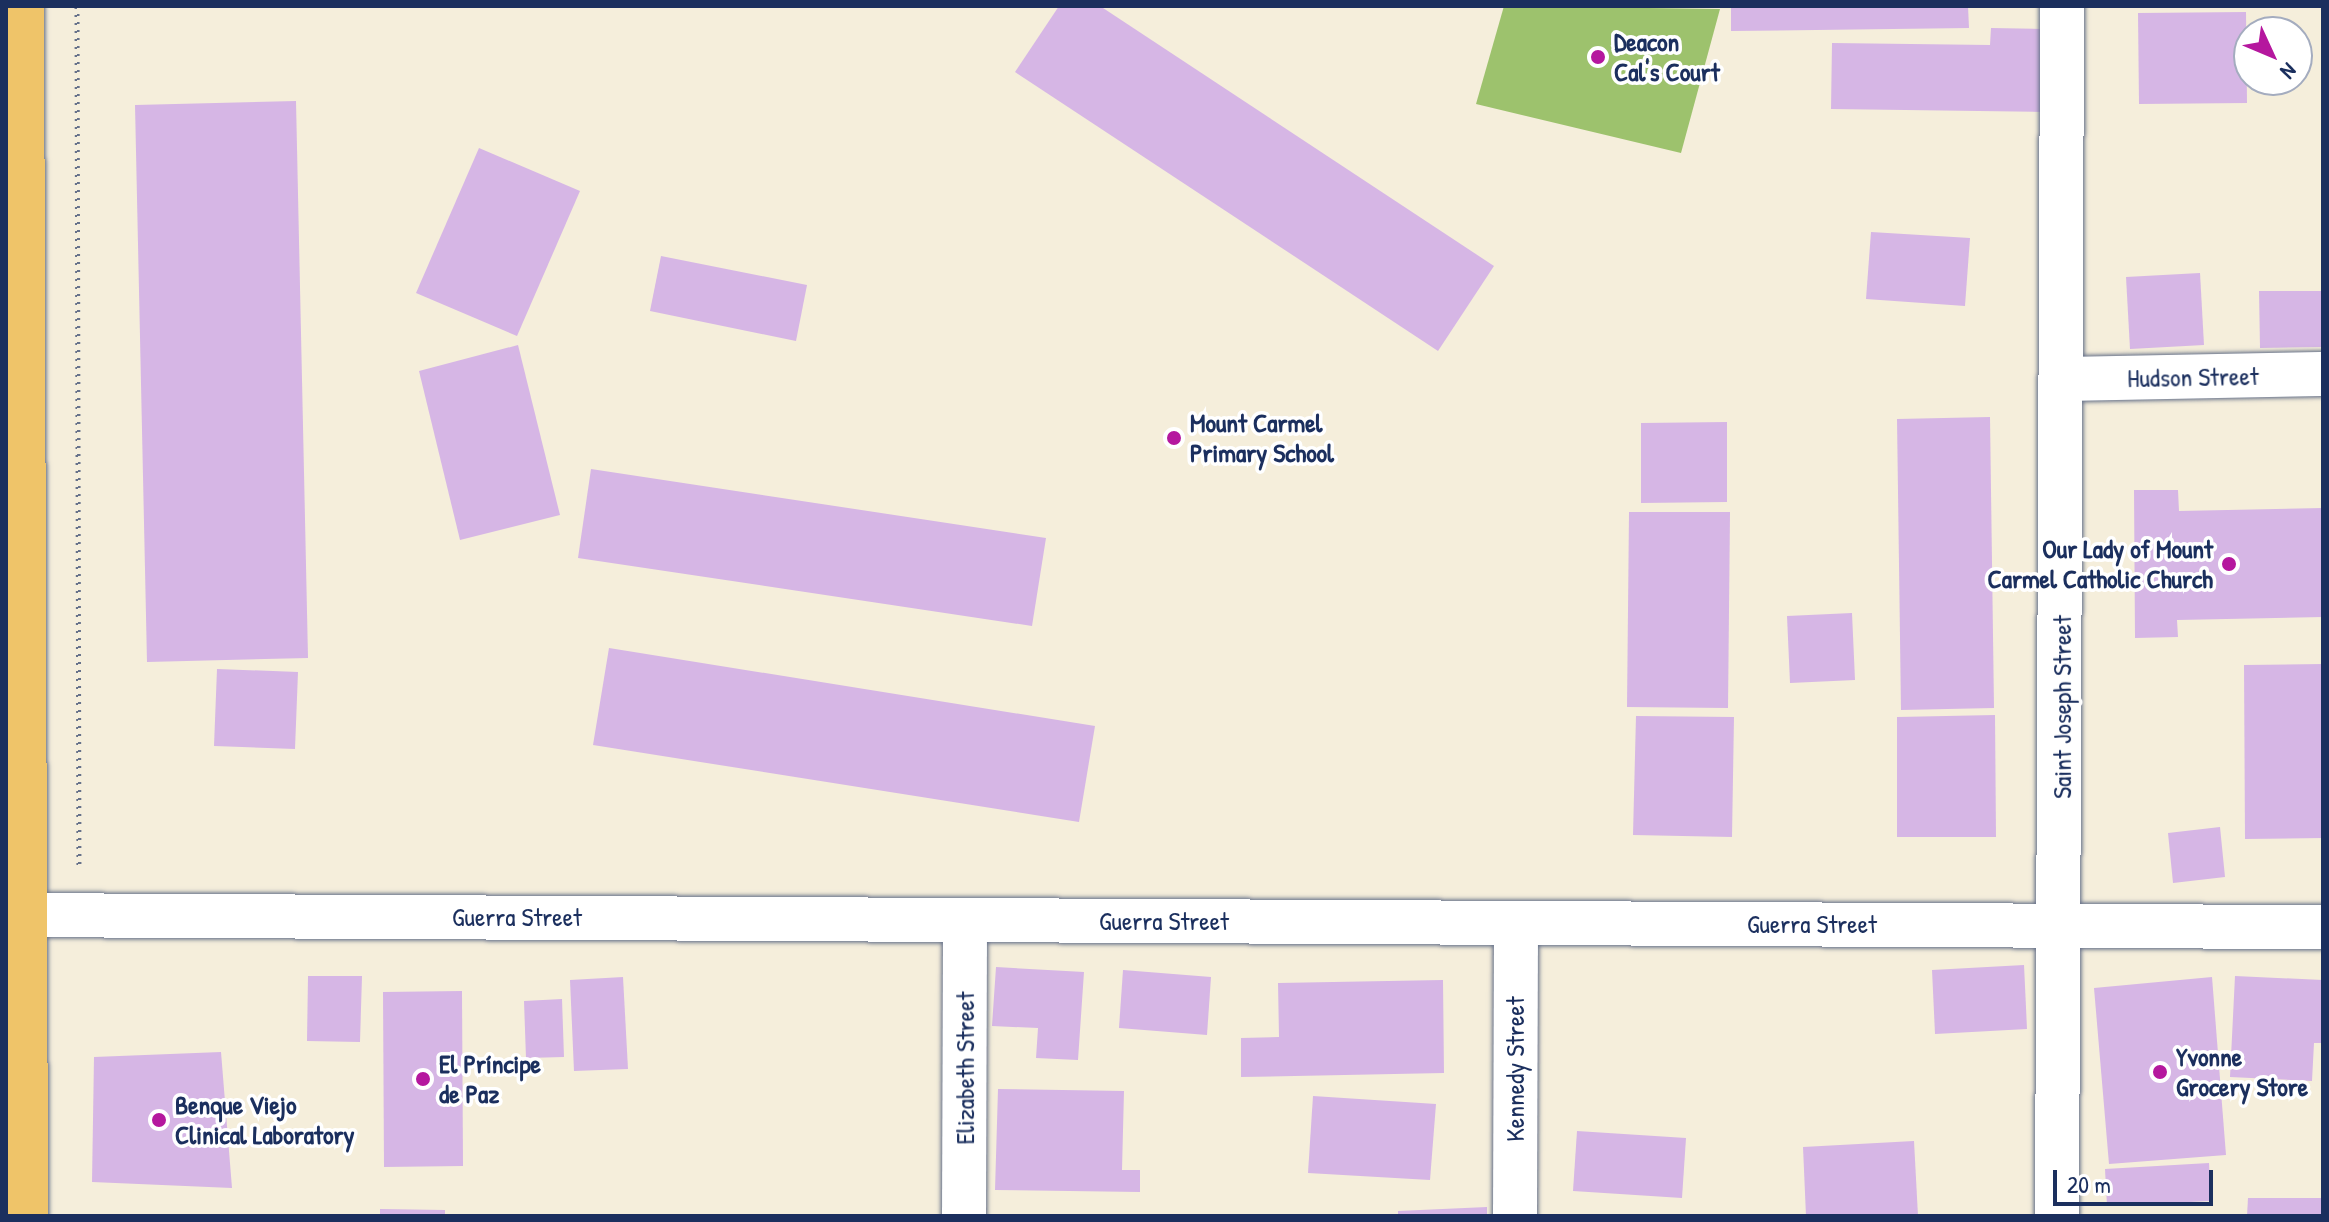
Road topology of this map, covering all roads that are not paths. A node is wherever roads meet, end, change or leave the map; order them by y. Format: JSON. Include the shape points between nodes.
{"nodes":[{"id":1,"x":22,"y":6,"type":"edge"},
{"id":2,"x":2062,"y":6,"type":"edge"},
{"id":3,"x":2323,"y":374,"type":"edge"},
{"id":4,"x":2062,"y":379,"type":"junction"},
{"id":5,"x":17,"y":738,"type":"edge"},
{"id":6,"x":16,"y":915,"type":"edge"},
{"id":7,"x":965,"y":920,"type":"junction"},
{"id":8,"x":1516,"y":923,"type":"junction"},
{"id":9,"x":2062,"y":925,"type":"junction"},
{"id":10,"x":2323,"y":927,"type":"edge"},
{"id":11,"x":26,"y":1216,"type":"edge"},
{"id":12,"x":964,"y":1216,"type":"edge"},
{"id":13,"x":1515,"y":1216,"type":"edge"},
{"id":14,"x":2057,"y":1216,"type":"edge"}],
"edges":[{"from":1,"to":5,"type":"highway"},
{"from":2,"to":4,"type":"street","name":"Saint Joseph Street"},
{"from":3,"to":4,"type":"street","name":"Hudson Street"},
{"from":4,"to":9,"type":"street","name":"Saint Joseph Street"},
{"from":5,"to":6,"type":"highway"},
{"from":6,"to":7,"type":"street","name":"Guerra Street"},
{"from":6,"to":11,"type":"highway"},
{"from":7,"to":8,"type":"street","name":"Guerra Street"},
{"from":7,"to":12,"type":"street","name":"Elizabeth Street"},
{"from":8,"to":9,"type":"street","name":"Guerra Street"},
{"from":8,"to":13,"type":"street","name":"Kennedy Street"},
{"from":9,"to":10,"type":"street","name":"Guerra Street"},
{"from":9,"to":14,"type":"street","name":"Saint Joseph Street"}]}
